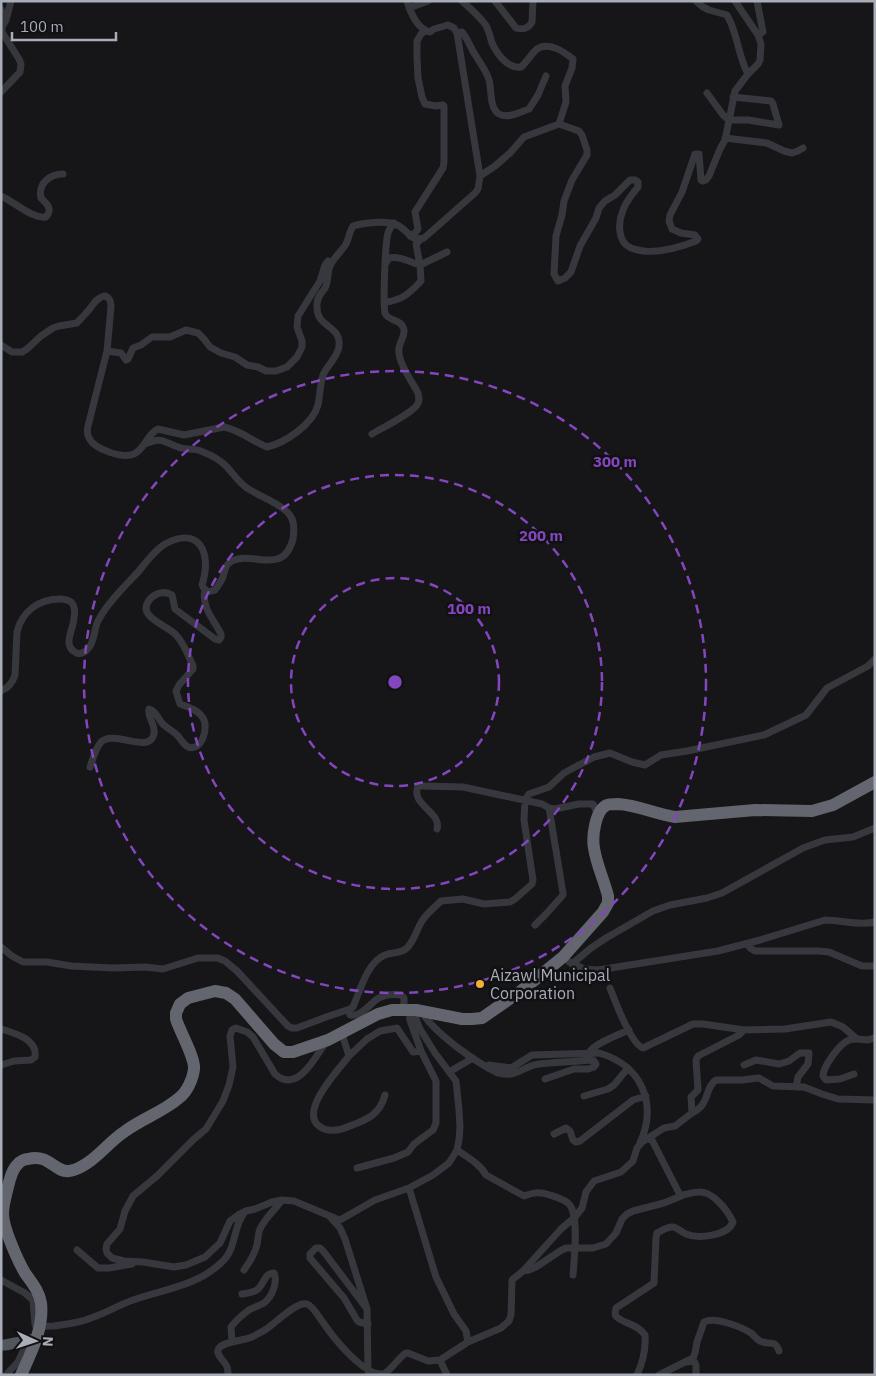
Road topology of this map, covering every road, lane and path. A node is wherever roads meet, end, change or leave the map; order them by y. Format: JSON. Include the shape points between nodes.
{"nodes":[{"id":1,"x":11,"y":1,"type":"edge"},
{"id":2,"x":428,"y":1,"type":"edge"},
{"id":3,"x":462,"y":1,"type":"edge"},
{"id":4,"x":495,"y":1,"type":"edge"},
{"id":5,"x":533,"y":1,"type":"edge"},
{"id":6,"x":696,"y":1,"type":"edge"},
{"id":7,"x":735,"y":1,"type":"edge"},
{"id":8,"x":758,"y":1,"type":"edge"},
{"id":9,"x":408,"y":5,"type":"edge"},
{"id":10,"x":1,"y":10,"type":"edge"},
{"id":11,"x":2,"y":26,"type":"edge"},
{"id":12,"x":424,"y":31,"type":"junction"},
{"id":13,"x":458,"y":32,"type":"junction"},
{"id":14,"x":758,"y":35,"type":"junction"},
{"id":15,"x":748,"y":74,"type":"junction"},
{"id":16,"x":546,"y":76,"type":"dead end"},
{"id":17,"x":3,"y":89,"type":"edge"},
{"id":18,"x":707,"y":93,"type":"dead end"},
{"id":19,"x":733,"y":97,"type":"junction"},
{"id":20,"x":729,"y":120,"type":"junction"},
{"id":21,"x":559,"y":124,"type":"junction"},
{"id":22,"x":725,"y":138,"type":"junction"},
{"id":23,"x":802,"y":148,"type":"dead end"},
{"id":24,"x":63,"y":174,"type":"dead end"},
{"id":25,"x":480,"y":176,"type":"junction"},
{"id":26,"x":1,"y":196,"type":"edge"},
{"id":27,"x":394,"y":223,"type":"junction"},
{"id":28,"x":410,"y":236,"type":"junction"},
{"id":29,"x":421,"y":239,"type":"junction"},
{"id":30,"x":448,"y":252,"type":"dead end"},
{"id":31,"x":333,"y":259,"type":"junction"},
{"id":32,"x":386,"y":263,"type":"junction"},
{"id":33,"x":420,"y":265,"type":"junction"},
{"id":34,"x":385,"y":302,"type":"junction"},
{"id":35,"x":1,"y":345,"type":"edge"},
{"id":36,"x":107,"y":351,"type":"junction"},
{"id":37,"x":372,"y":434,"type":"dead end"},
{"id":38,"x":144,"y":445,"type":"junction"},
{"id":39,"x":204,"y":590,"type":"junction"},
{"id":40,"x":875,"y":659,"type":"edge"},
{"id":41,"x":1,"y":691,"type":"edge"},
{"id":42,"x":90,"y":767,"type":"dead end"},
{"id":43,"x":875,"y":782,"type":"edge"},
{"id":44,"x":525,"y":800,"type":"junction"},
{"id":45,"x":549,"y":808,"type":"junction"},
{"id":46,"x":598,"y":815,"type":"junction"},
{"id":47,"x":875,"y":828,"type":"edge"},
{"id":48,"x":436,"y":830,"type":"dead end"},
{"id":49,"x":875,"y":922,"type":"edge"},
{"id":50,"x":535,"y":925,"type":"dead end"},
{"id":51,"x":747,"y":944,"type":"junction"},
{"id":52,"x":1,"y":947,"type":"edge"},
{"id":53,"x":568,"y":961,"type":"junction"},
{"id":54,"x":875,"y":966,"type":"edge"},
{"id":55,"x":610,"y":988,"type":"dead end"},
{"id":56,"x":350,"y":1009,"type":"junction"},
{"id":57,"x":411,"y":1010,"type":"junction"},
{"id":58,"x":1,"y":1029,"type":"edge"},
{"id":59,"x":629,"y":1030,"type":"junction"},
{"id":60,"x":744,"y":1030,"type":"junction"},
{"id":61,"x":342,"y":1034,"type":"junction"},
{"id":62,"x":875,"y":1038,"type":"edge"},
{"id":63,"x":857,"y":1039,"type":"junction"},
{"id":64,"x":328,"y":1040,"type":"junction"},
{"id":65,"x":420,"y":1051,"type":"junction"},
{"id":66,"x":589,"y":1053,"type":"junction"},
{"id":67,"x":349,"y":1056,"type":"junction"},
{"id":68,"x":473,"y":1058,"type":"junction"},
{"id":69,"x":483,"y":1064,"type":"junction"},
{"id":70,"x":1,"y":1065,"type":"edge"},
{"id":71,"x":744,"y":1065,"type":"dead end"},
{"id":72,"x":628,"y":1068,"type":"junction"},
{"id":73,"x":449,"y":1072,"type":"junction"},
{"id":74,"x":854,"y":1074,"type":"dead end"},
{"id":75,"x":545,"y":1078,"type":"dead end"},
{"id":76,"x":796,"y":1087,"type":"junction"},
{"id":77,"x":385,"y":1095,"type":"dead end"},
{"id":78,"x":584,"y":1096,"type":"dead end"},
{"id":79,"x":646,"y":1096,"type":"junction"},
{"id":80,"x":875,"y":1100,"type":"edge"},
{"id":81,"x":692,"y":1113,"type":"junction"},
{"id":82,"x":554,"y":1134,"type":"dead end"},
{"id":83,"x":647,"y":1139,"type":"junction"},
{"id":84,"x":640,"y":1145,"type":"junction"},
{"id":85,"x":457,"y":1150,"type":"junction"},
{"id":86,"x":358,"y":1168,"type":"dead end"},
{"id":87,"x":409,"y":1188,"type":"junction"},
{"id":88,"x":681,"y":1196,"type":"junction"},
{"id":89,"x":282,"y":1200,"type":"junction"},
{"id":90,"x":246,"y":1211,"type":"junction"},
{"id":91,"x":329,"y":1216,"type":"junction"},
{"id":92,"x":575,"y":1217,"type":"junction"},
{"id":93,"x":575,"y":1248,"type":"junction"},
{"id":94,"x":77,"y":1250,"type":"dead end"},
{"id":95,"x":143,"y":1262,"type":"junction"},
{"id":96,"x":244,"y":1270,"type":"dead end"},
{"id":97,"x":523,"y":1271,"type":"junction"},
{"id":98,"x":572,"y":1275,"type":"dead end"},
{"id":99,"x":1,"y":1280,"type":"edge"},
{"id":100,"x":242,"y":1294,"type":"dead end"},
{"id":101,"x":367,"y":1309,"type":"junction"},
{"id":102,"x":368,"y":1324,"type":"junction"},
{"id":103,"x":41,"y":1326,"type":"junction"},
{"id":104,"x":32,"y":1340,"type":"junction"},
{"id":105,"x":232,"y":1342,"type":"junction"},
{"id":106,"x":468,"y":1342,"type":"junction"},
{"id":107,"x":1,"y":1345,"type":"edge"},
{"id":108,"x":779,"y":1351,"type":"dead end"},
{"id":109,"x":440,"y":1360,"type":"junction"},
{"id":110,"x":687,"y":1362,"type":"junction"},
{"id":111,"x":368,"y":1371,"type":"junction"},
{"id":112,"x":6,"y":1375,"type":"edge"},
{"id":113,"x":21,"y":1375,"type":"edge"},
{"id":114,"x":228,"y":1375,"type":"edge"},
{"id":115,"x":447,"y":1375,"type":"edge"},
{"id":116,"x":637,"y":1375,"type":"edge"},
{"id":117,"x":659,"y":1375,"type":"edge"},
{"id":118,"x":696,"y":1375,"type":"edge"}],
"edges":[{"from":1,"to":11,"type":"street"},
{"from":2,"to":9,"type":"street"},
{"from":3,"to":21,"type":"street","via":[[484,22],[494,46],[512,67],[521,67],[542,46],[556,48],[573,59]]},
{"from":4,"to":5,"type":"street","via":[[520,29],[532,22]]},
{"from":6,"to":15,"type":"street","via":[[703,7],[727,15]]},
{"from":7,"to":14,"type":"street"},
{"from":8,"to":14,"type":"street","via":[[763,32]]},
{"from":9,"to":12,"type":"street"},
{"from":10,"to":11,"type":"street"},
{"from":11,"to":17,"type":"street","via":[[2,32],[21,64],[20,72]]},
{"from":12,"to":13,"type":"street","via":[[448,25]]},
{"from":12,"to":28,"type":"street","via":[[417,41],[418,78],[425,104],[444,106],[444,162],[415,212],[418,229]]},
{"from":13,"to":16,"type":"street","via":[[466,37],[485,69],[493,106],[500,114],[506,116],[529,109]]},
{"from":13,"to":25,"type":"street"},
{"from":14,"to":15,"type":"street","via":[[760,60]]},
{"from":15,"to":19,"type":"street"},
{"from":18,"to":20,"type":"street"},
{"from":19,"to":20,"type":"street"},
{"from":19,"to":20,"type":"street","via":[[771,101],[779,125]]},
{"from":20,"to":22,"type":"street"},
{"from":21,"to":22,"type":"street","via":[[579,131],[587,155],[564,201],[556,236],[554,274],[558,281],[571,272],[599,208],[630,180],[638,182],[638,187],[623,210],[620,222],[621,238],[626,245],[632,249],[661,251],[698,239],[695,235],[672,229],[670,215],[695,154],[700,154],[700,178],[705,181]]},
{"from":21,"to":25,"type":"street","via":[[524,137],[510,153]]},
{"from":22,"to":23,"type":"street","via":[[767,143],[792,153]]},
{"from":24,"to":26,"type":"street","via":[[46,180],[40,190],[41,198],[50,210],[46,217],[35,216]]},
{"from":25,"to":29,"type":"street","via":[[475,193]]},
{"from":27,"to":28,"type":"street"},
{"from":27,"to":31,"type":"street","via":[[353,226],[346,244]]},
{"from":27,"to":32,"type":"street","via":[[388,232]]},
{"from":28,"to":29,"type":"street"},
{"from":29,"to":33,"type":"street","via":[[416,244]]},
{"from":30,"to":33,"type":"street"},
{"from":31,"to":36,"type":"street","via":[[325,265],[320,281],[298,316],[301,350],[283,369],[266,371],[247,365],[210,347],[198,333],[186,330],[170,337],[152,337],[133,348],[126,360],[121,353]]},
{"from":31,"to":38,"type":"street","via":[[326,287],[318,295],[317,314],[337,335],[339,342],[323,376],[311,420],[269,447],[224,427],[184,435],[156,429]]},
{"from":32,"to":33,"type":"street","via":[[395,257]]},
{"from":32,"to":34,"type":"street"},
{"from":33,"to":34,"type":"street","via":[[421,281],[416,287],[401,298]]},
{"from":34,"to":37,"type":"street","via":[[388,317],[403,326],[399,355],[419,398],[418,404],[409,412]]},
{"from":35,"to":36,"type":"street","via":[[12,352],[22,352],[53,328],[77,323],[95,300],[104,296],[112,301]]},
{"from":36,"to":38,"type":"street","via":[[88,426],[88,438],[106,451],[128,456]]},
{"from":38,"to":39,"type":"street","via":[[161,440],[179,448],[203,451],[224,464],[242,484],[293,518],[293,538],[289,550],[282,556],[272,561],[246,558],[232,561],[215,590]]},
{"from":39,"to":41,"type":"street","via":[[205,560],[199,544],[190,538],[178,538],[164,544],[104,612],[97,622],[94,640],[89,648],[78,654],[69,646],[74,619],[72,603],[55,599],[41,602],[29,611],[19,626],[15,675],[9,686]]},
{"from":39,"to":42,"type":"street","via":[[204,603],[221,634],[219,640],[175,609],[169,593],[156,595],[146,604],[148,614],[182,642],[193,666],[176,691],[180,704],[194,709],[204,719],[205,731],[200,744],[189,747],[183,743],[149,709],[154,727],[151,740],[144,743],[108,738],[96,749]]},
{"from":40,"to":44,"type":"street","via":[[827,688],[806,715],[764,736],[661,755],[645,765],[610,753],[594,757]]},
{"from":43,"to":46,"type":"highway","via":[[833,805],[812,811],[755,810],[675,817],[618,804],[607,805]]},
{"from":44,"to":45,"type":"street"},
{"from":44,"to":48,"type":"street","via":[[463,787],[418,786],[416,790],[422,806],[437,821]]},
{"from":44,"to":56,"type":"street","via":[[524,820],[533,883],[510,902],[441,901],[423,920],[408,948],[381,956],[371,967]]},
{"from":45,"to":46,"type":"street","via":[[593,804]]},
{"from":45,"to":50,"type":"street","via":[[563,895]]},
{"from":46,"to":53,"type":"highway","via":[[593,847],[608,904]]},
{"from":47,"to":53,"type":"street","via":[[854,837],[826,840],[803,848],[722,893],[653,911]]},
{"from":49,"to":51,"type":"street","via":[[857,924],[825,920]]},
{"from":51,"to":53,"type":"street","via":[[718,952],[598,970],[584,969]]},
{"from":51,"to":54,"type":"street","via":[[755,950],[829,952],[854,964]]},
{"from":52,"to":56,"type":"street","via":[[23,962],[71,966],[163,969],[198,958],[218,958],[232,966],[292,1028]]},
{"from":53,"to":57,"type":"highway","via":[[482,1018],[462,1019]]},
{"from":55,"to":59,"type":"street"},
{"from":56,"to":57,"type":"street","via":[[350,1015],[357,1015],[378,999],[395,994],[401,995]]},
{"from":57,"to":61,"type":"highway","via":[[378,1014]]},
{"from":57,"to":65,"type":"street","via":[[410,1020]]},
{"from":57,"to":68,"type":"street"},
{"from":57,"to":73,"type":"street"},
{"from":58,"to":70,"type":"street","via":[[28,1040],[36,1052],[31,1060]]},
{"from":59,"to":60,"type":"street","via":[[643,1048],[693,1024]]},
{"from":59,"to":66,"type":"street","via":[[600,1042]]},
{"from":60,"to":63,"type":"street","via":[[785,1029],[830,1022],[844,1027]]},
{"from":60,"to":81,"type":"street","via":[[696,1058],[698,1090],[692,1097]]},
{"from":61,"to":64,"type":"highway"},
{"from":61,"to":67,"type":"street"},
{"from":62,"to":63,"type":"street"},
{"from":63,"to":74,"type":"street","via":[[846,1041],[841,1046],[823,1074],[826,1080]]},
{"from":64,"to":95,"type":"street","via":[[307,1070],[296,1079],[285,1080],[275,1074],[253,1036],[236,1028],[232,1030],[232,1076],[206,1129],[133,1196],[120,1229],[108,1244],[107,1253],[112,1258]]},
{"from":64,"to":103,"type":"highway","via":[[284,1052],[226,993],[188,998],[180,1004],[176,1020],[194,1068],[188,1088],[180,1098],[122,1132],[86,1165],[67,1172],[45,1159],[34,1157],[18,1164],[9,1182],[3,1218],[16,1255],[40,1296]]},
{"from":65,"to":67,"type":"street","via":[[413,1052],[397,1028],[380,1031]]},
{"from":65,"to":86,"type":"street","via":[[436,1080],[437,1116],[434,1127],[408,1152]]},
{"from":66,"to":69,"type":"street","via":[[532,1055],[511,1068]]},
{"from":66,"to":72,"type":"street","via":[[608,1056]]},
{"from":67,"to":77,"type":"street","via":[[315,1103],[312,1117],[319,1127],[342,1129],[374,1114]]},
{"from":68,"to":69,"type":"street"},
{"from":68,"to":73,"type":"street"},
{"from":69,"to":75,"type":"street","via":[[504,1074],[516,1074],[537,1064],[590,1060],[596,1064],[588,1069],[574,1069]]},
{"from":71,"to":76,"type":"street","via":[[756,1060],[779,1064],[800,1053],[809,1053],[808,1064],[798,1077]]},
{"from":72,"to":78,"type":"street","via":[[608,1089]]},
{"from":72,"to":79,"type":"street","via":[[641,1083]]},
{"from":73,"to":85,"type":"street","via":[[456,1080],[458,1092],[460,1127]]},
{"from":76,"to":80,"type":"street","via":[[838,1098]]},
{"from":76,"to":81,"type":"street","via":[[773,1086],[762,1078],[716,1080],[712,1082],[701,1108]]},
{"from":79,"to":82,"type":"street","via":[[633,1100],[580,1141],[573,1140],[566,1128]]},
{"from":79,"to":84,"type":"street","via":[[647,1114]]},
{"from":81,"to":83,"type":"street","via":[[675,1126],[664,1128]]},
{"from":83,"to":84,"type":"street"},
{"from":83,"to":88,"type":"street","via":[[652,1140]]},
{"from":84,"to":92,"type":"street","via":[[633,1161],[621,1172],[592,1183]]},
{"from":85,"to":87,"type":"street","via":[[449,1163]]},
{"from":85,"to":92,"type":"street","via":[[486,1175],[524,1196],[542,1193],[568,1203]]},
{"from":87,"to":91,"type":"street","via":[[375,1200],[343,1219]]},
{"from":87,"to":106,"type":"street","via":[[436,1277],[466,1331]]},
{"from":88,"to":93,"type":"street","via":[[627,1214],[606,1244]]},
{"from":88,"to":116,"type":"street","via":[[704,1192],[726,1210],[733,1222],[732,1227],[712,1235],[687,1235],[674,1227],[657,1233],[654,1283],[616,1308],[615,1312],[616,1316],[638,1327],[645,1335]]},
{"from":89,"to":90,"type":"street"},
{"from":89,"to":91,"type":"street","via":[[294,1201]]},
{"from":89,"to":96,"type":"street","via":[[266,1218],[259,1231],[257,1247]]},
{"from":90,"to":95,"type":"street","via":[[230,1221],[220,1243],[205,1257],[174,1267]]},
{"from":90,"to":103,"type":"street","via":[[239,1220],[226,1259],[203,1276],[91,1318],[65,1325]]},
{"from":91,"to":101,"type":"street","via":[[346,1239]]},
{"from":92,"to":93,"type":"street"},
{"from":92,"to":97,"type":"street"},
{"from":93,"to":97,"type":"street","via":[[563,1249],[536,1268]]},
{"from":93,"to":98,"type":"street"},
{"from":94,"to":95,"type":"street","via":[[98,1268]]},
{"from":97,"to":106,"type":"street","via":[[512,1280],[509,1321],[501,1328]]},
{"from":99,"to":103,"type":"street","via":[[33,1300],[34,1322]]},
{"from":100,"to":105,"type":"street","via":[[255,1291],[267,1275],[274,1273],[274,1288],[264,1303],[250,1309],[231,1327]]},
{"from":101,"to":102,"type":"street"},
{"from":101,"to":102,"type":"street","via":[[324,1252],[316,1248],[310,1258],[344,1298],[357,1320]]},
{"from":102,"to":111,"type":"street"},
{"from":103,"to":104,"type":"highway"},
{"from":104,"to":107,"type":"main road"},
{"from":104,"to":112,"type":"street"},
{"from":104,"to":113,"type":"highway"},
{"from":105,"to":111,"type":"street","via":[[251,1338],[298,1304],[305,1304],[312,1308],[357,1365]]},
{"from":105,"to":114,"type":"street","via":[[223,1344],[217,1351]]},
{"from":106,"to":109,"type":"street"},
{"from":108,"to":110,"type":"street","via":[[775,1343],[764,1343],[726,1322],[708,1320],[704,1322],[692,1358]]},
{"from":109,"to":111,"type":"street","via":[[428,1361],[408,1352],[382,1374]]},
{"from":109,"to":115,"type":"street"},
{"from":110,"to":117,"type":"street"},
{"from":110,"to":118,"type":"street","via":[[694,1362]]}]}
